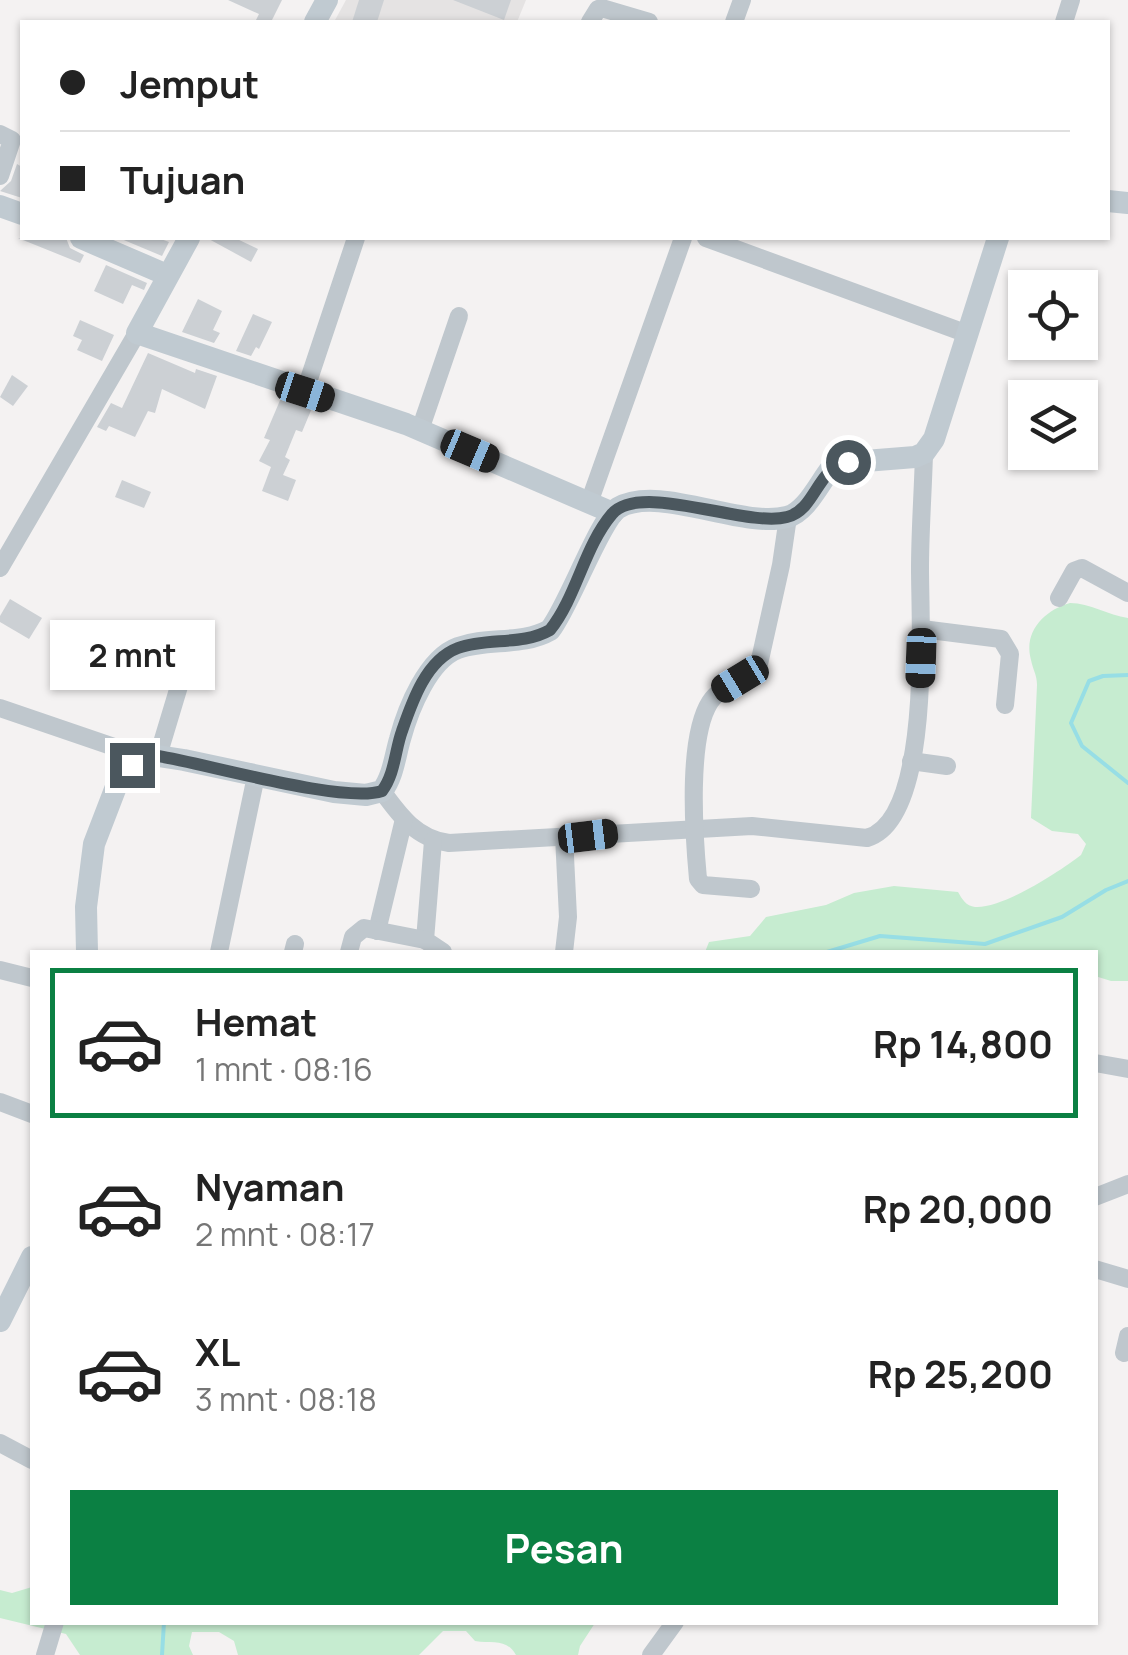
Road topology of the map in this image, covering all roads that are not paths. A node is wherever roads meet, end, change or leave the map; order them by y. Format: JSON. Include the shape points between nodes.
{"nodes":[{"id":1,"x":591,"y":20,"type":"edge"},
{"id":2,"x":641,"y":20,"type":"edge"},
{"id":3,"x":0,"y":134,"type":"edge"},
{"id":4,"x":0,"y":176,"type":"edge"},
{"id":5,"x":86,"y":240,"type":"edge"},
{"id":6,"x":188,"y":240,"type":"edge"},
{"id":7,"x":355,"y":240,"type":"edge"},
{"id":8,"x":682,"y":240,"type":"edge"},
{"id":9,"x":711,"y":240,"type":"edge"},
{"id":10,"x":997,"y":240,"type":"edge"},
{"id":11,"x":167,"y":275,"type":"junction"},
{"id":12,"x":460,"y":316,"type":"dead end"},
{"id":13,"x":138,"y":333,"type":"junction"},
{"id":14,"x":965,"y":333,"type":"junction"},
{"id":15,"x":305,"y":392,"type":"junction"},
{"id":16,"x":420,"y":430,"type":"junction"},
{"id":17,"x":924,"y":453,"type":"junction"},
{"id":18,"x":589,"y":503,"type":"junction"},
{"id":19,"x":613,"y":513,"type":"junction"},
{"id":20,"x":788,"y":517,"type":"junction"},
{"id":21,"x":0,"y":568,"type":"edge"},
{"id":22,"x":1128,"y":593,"type":"edge"},
{"id":23,"x":1059,"y":598,"type":"dead end"},
{"id":24,"x":922,"y":630,"type":"junction"},
{"id":25,"x":180,"y":684,"type":"dead end"},
{"id":26,"x":1005,"y":705,"type":"dead end"},
{"id":27,"x":0,"y":708,"type":"edge"},
{"id":28,"x":150,"y":758,"type":"junction"},
{"id":29,"x":911,"y":761,"type":"junction"},
{"id":30,"x":947,"y":766,"type":"dead end"},
{"id":31,"x":256,"y":776,"type":"junction"},
{"id":32,"x":382,"y":791,"type":"junction"},
{"id":33,"x":404,"y":819,"type":"junction"},
{"id":34,"x":693,"y":828,"type":"junction"},
{"id":35,"x":564,"y":836,"type":"junction"},
{"id":36,"x":433,"y":841,"type":"junction"},
{"id":37,"x":751,"y":889,"type":"dead end"},
{"id":38,"x":378,"y":930,"type":"junction"},
{"id":39,"x":418,"y":944,"type":"edge"},
{"id":40,"x":87,"y":950,"type":"edge"},
{"id":41,"x":219,"y":950,"type":"edge"},
{"id":42,"x":350,"y":950,"type":"edge"},
{"id":43,"x":564,"y":950,"type":"edge"},
{"id":44,"x":0,"y":970,"type":"edge"},
{"id":45,"x":30,"y":978,"type":"edge"},
{"id":46,"x":1098,"y":1064,"type":"edge"},
{"id":47,"x":1128,"y":1069,"type":"edge"},
{"id":48,"x":0,"y":1102,"type":"edge"},
{"id":49,"x":30,"y":1113,"type":"edge"},
{"id":50,"x":1128,"y":1184,"type":"edge"},
{"id":51,"x":1098,"y":1197,"type":"edge"},
{"id":52,"x":1098,"y":1269,"type":"edge"},
{"id":53,"x":30,"y":1271,"type":"edge"},
{"id":54,"x":1128,"y":1279,"type":"edge"},
{"id":55,"x":0,"y":1321,"type":"edge"},
{"id":56,"x":0,"y":1443,"type":"edge"},
{"id":57,"x":30,"y":1459,"type":"edge"},
{"id":58,"x":54,"y":1625,"type":"edge"},
{"id":59,"x":673,"y":1625,"type":"edge"},
{"id":60,"x":45,"y":1655,"type":"edge"},
{"id":61,"x":652,"y":1655,"type":"edge"}],
"edges":[{"from":1,"to":2,"type":"street","via":[[602,8]]},
{"from":3,"to":4,"type":"street","via":[[12,140]]},
{"from":5,"to":11,"type":"main road"},
{"from":6,"to":11,"type":"main road"},
{"from":7,"to":15,"type":"street"},
{"from":8,"to":18,"type":"street"},
{"from":9,"to":14,"type":"street"},
{"from":10,"to":14,"type":"main road"},
{"from":11,"to":13,"type":"main road"},
{"from":12,"to":16,"type":"street"},
{"from":13,"to":15,"type":"main road"},
{"from":13,"to":21,"type":"street"},
{"from":14,"to":17,"type":"main road"},
{"from":15,"to":16,"type":"main road"},
{"from":16,"to":18,"type":"main road"},
{"from":17,"to":20,"type":"main road","via":[[833,466]]},
{"from":17,"to":24,"type":"street"},
{"from":18,"to":19,"type":"main road"},
{"from":19,"to":20,"type":"main road","via":[[652,501]]},
{"from":19,"to":32,"type":"main road","via":[[550,630],[459,648],[438,659],[402,731]]},
{"from":20,"to":34,"type":"street","via":[[758,664],[718,692],[698,736]]},
{"from":22,"to":23,"type":"street","via":[[1082,568]]},
{"from":24,"to":26,"type":"street","via":[[1001,639],[1010,654]]},
{"from":24,"to":29,"type":"street"},
{"from":25,"to":28,"type":"street"},
{"from":27,"to":28,"type":"street"},
{"from":28,"to":31,"type":"main road"},
{"from":28,"to":40,"type":"main road","via":[[119,779],[89,862]]},
{"from":29,"to":30,"type":"street"},
{"from":29,"to":34,"type":"street","via":[[888,825],[876,836]]},
{"from":31,"to":32,"type":"main road","via":[[334,792]]},
{"from":31,"to":41,"type":"street"},
{"from":32,"to":33,"type":"street"},
{"from":33,"to":36,"type":"street"},
{"from":33,"to":38,"type":"street"},
{"from":34,"to":35,"type":"street"},
{"from":34,"to":37,"type":"street","via":[[701,883]]},
{"from":35,"to":36,"type":"street"},
{"from":35,"to":43,"type":"street"},
{"from":36,"to":39,"type":"street"},
{"from":38,"to":39,"type":"street"},
{"from":38,"to":42,"type":"street","via":[[357,930]]},
{"from":44,"to":45,"type":"street"},
{"from":46,"to":47,"type":"street"},
{"from":48,"to":49,"type":"street"},
{"from":50,"to":51,"type":"street"},
{"from":52,"to":54,"type":"street"},
{"from":53,"to":55,"type":"main road"},
{"from":56,"to":57,"type":"street"},
{"from":58,"to":60,"type":"street"},
{"from":59,"to":61,"type":"street"}]}
